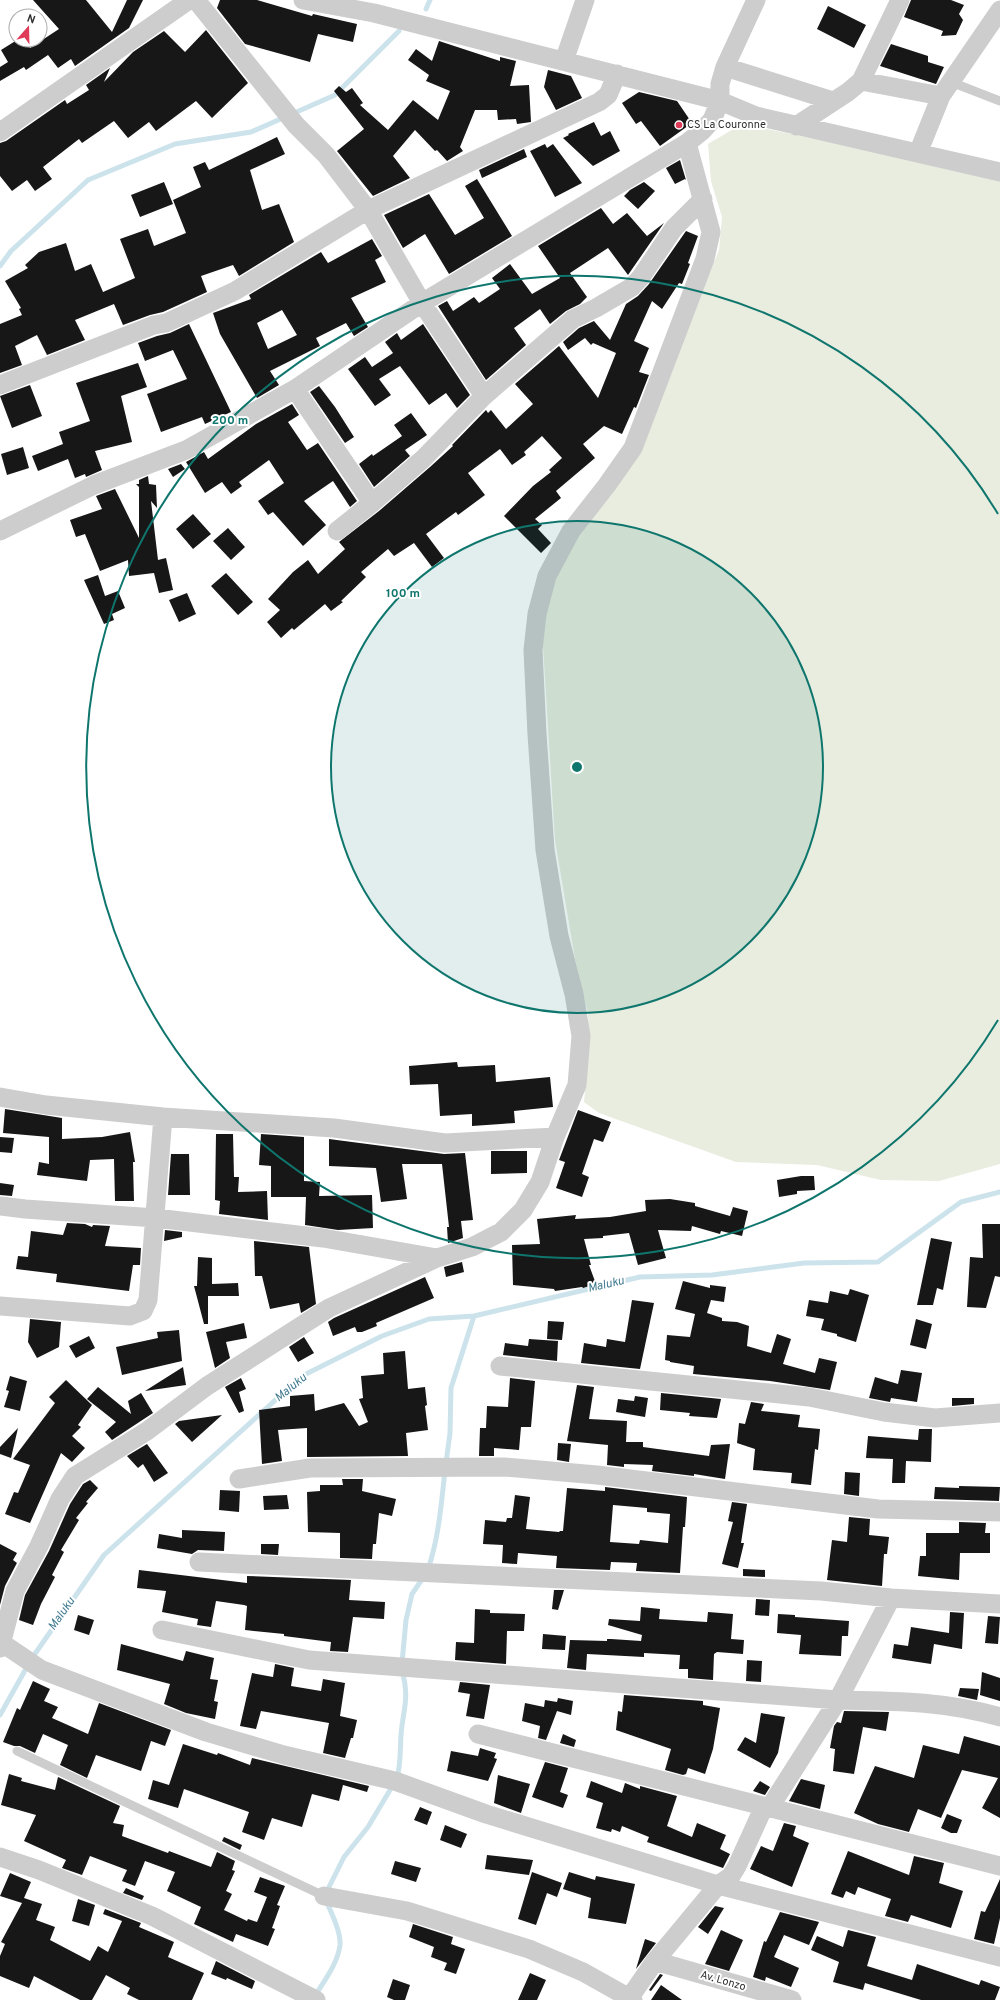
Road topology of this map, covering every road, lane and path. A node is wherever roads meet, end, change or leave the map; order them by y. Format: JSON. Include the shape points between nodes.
{"nodes":[{"id":1,"x":188,"y":0,"type":"edge"},
{"id":2,"x":196,"y":0,"type":"edge"},
{"id":3,"x":303,"y":0,"type":"edge"},
{"id":4,"x":585,"y":0,"type":"edge"},
{"id":5,"x":756,"y":0,"type":"edge"},
{"id":6,"x":900,"y":0,"type":"edge"},
{"id":7,"x":1000,"y":10,"type":"edge"},
{"id":8,"x":564,"y":61,"type":"junction"},
{"id":9,"x":725,"y":67,"type":"junction"},
{"id":10,"x":618,"y":74,"type":"junction"},
{"id":11,"x":861,"y":80,"type":"junction"},
{"id":12,"x":946,"y":89,"type":"junction"},
{"id":13,"x":1000,"y":100,"type":"edge"},
{"id":14,"x":720,"y":101,"type":"junction"},
{"id":15,"x":833,"y":102,"type":"junction"},
{"id":16,"x":796,"y":126,"type":"junction"},
{"id":17,"x":0,"y":132,"type":"edge"},
{"id":18,"x":687,"y":142,"type":"junction"},
{"id":19,"x":918,"y":153,"type":"junction"},
{"id":20,"x":1000,"y":172,"type":"edge"},
{"id":21,"x":703,"y":199,"type":"junction"},
{"id":22,"x":368,"y":210,"type":"junction"},
{"id":23,"x":422,"y":303,"type":"junction"},
{"id":24,"x":0,"y":385,"type":"edge"},
{"id":25,"x":295,"y":389,"type":"junction"},
{"id":26,"x":484,"y":396,"type":"junction"},
{"id":27,"x":372,"y":503,"type":"junction"},
{"id":28,"x":0,"y":531,"type":"edge"},
{"id":29,"x":337,"y":531,"type":"dead end"},
{"id":30,"x":0,"y":1097,"type":"edge"},
{"id":31,"x":163,"y":1117,"type":"junction"},
{"id":32,"x":555,"y":1137,"type":"junction"},
{"id":33,"x":0,"y":1206,"type":"edge"},
{"id":34,"x":156,"y":1218,"type":"junction"},
{"id":35,"x":437,"y":1258,"type":"junction"},
{"id":36,"x":0,"y":1306,"type":"edge"},
{"id":37,"x":500,"y":1366,"type":"dead end"},
{"id":38,"x":1000,"y":1413,"type":"edge"},
{"id":39,"x":239,"y":1479,"type":"dead end"},
{"id":40,"x":1000,"y":1512,"type":"edge"},
{"id":41,"x":199,"y":1562,"type":"dead end"},
{"id":42,"x":891,"y":1598,"type":"junction"},
{"id":43,"x":1000,"y":1604,"type":"edge"},
{"id":44,"x":162,"y":1630,"type":"dead end"},
{"id":45,"x":1,"y":1646,"type":"edge"},
{"id":46,"x":838,"y":1700,"type":"junction"},
{"id":47,"x":1000,"y":1717,"type":"edge"},
{"id":48,"x":478,"y":1734,"type":"dead end"},
{"id":49,"x":17,"y":1751,"type":"dead end"},
{"id":50,"x":770,"y":1808,"type":"junction"},
{"id":51,"x":0,"y":1857,"type":"edge"},
{"id":52,"x":1000,"y":1866,"type":"edge"},
{"id":53,"x":718,"y":1885,"type":"junction"},
{"id":54,"x":324,"y":1896,"type":"joint"},
{"id":55,"x":1000,"y":1957,"type":"edge"},
{"id":56,"x":655,"y":1961,"type":"junction"},
{"id":57,"x":630,"y":1999,"type":"edge"},
{"id":58,"x":316,"y":2000,"type":"edge"},
{"id":59,"x":792,"y":2000,"type":"edge"}],
"edges":[{"from":1,"to":17,"type":"street"},
{"from":2,"to":22,"type":"street","via":[[296,125],[326,155]]},
{"from":3,"to":8,"type":"street","via":[[374,13]]},
{"from":4,"to":8,"type":"street"},
{"from":5,"to":9,"type":"street"},
{"from":6,"to":11,"type":"street"},
{"from":7,"to":12,"type":"street"},
{"from":8,"to":10,"type":"street"},
{"from":9,"to":14,"type":"street","via":[[720,84]]},
{"from":9,"to":15,"type":"street"},
{"from":10,"to":14,"type":"street"},
{"from":10,"to":22,"type":"street","via":[[608,94],[599,102]]},
{"from":11,"to":12,"type":"street"},
{"from":11,"to":15,"type":"street"},
{"from":12,"to":13,"type":"lane"},
{"from":12,"to":19,"type":"street"},
{"from":14,"to":16,"type":"street","via":[[756,116]]},
{"from":14,"to":18,"type":"street","via":[[708,126]]},
{"from":15,"to":16,"type":"street"},
{"from":16,"to":19,"type":"street"},
{"from":18,"to":21,"type":"street"},
{"from":18,"to":23,"type":"street"},
{"from":19,"to":20,"type":"street"},
{"from":21,"to":26,"type":"street","via":[[674,228],[632,287],[573,319]]},
{"from":21,"to":32,"type":"street","via":[[711,232],[710,243],[656,390],[632,448],[611,480],[571,531],[547,576],[541,593],[534,633],[537,734],[546,850],[559,936],[574,994],[581,1036],[577,1085]]},
{"from":22,"to":23,"type":"street"},
{"from":22,"to":24,"type":"street","via":[[236,290],[166,323],[154,325]]},
{"from":23,"to":25,"type":"street"},
{"from":23,"to":26,"type":"street"},
{"from":25,"to":27,"type":"street"},
{"from":25,"to":28,"type":"street","via":[[186,450],[94,485]]},
{"from":26,"to":27,"type":"street","via":[[423,459]]},
{"from":27,"to":29,"type":"street"},
{"from":30,"to":31,"type":"street","via":[[46,1105]]},
{"from":31,"to":32,"type":"street","via":[[334,1128],[445,1143]]},
{"from":31,"to":34,"type":"street"},
{"from":32,"to":35,"type":"street","via":[[540,1182],[523,1210],[501,1232],[472,1247]]},
{"from":33,"to":34,"type":"street"},
{"from":34,"to":35,"type":"street","via":[[323,1238]]},
{"from":34,"to":36,"type":"street","via":[[148,1300],[143,1311],[130,1316]]},
{"from":35,"to":45,"type":"street","via":[[329,1308],[207,1386],[147,1431],[75,1476],[60,1499],[15,1591]]},
{"from":37,"to":38,"type":"street","via":[[809,1397],[884,1412],[935,1418]]},
{"from":39,"to":40,"type":"street","via":[[310,1468],[506,1467],[597,1475],[878,1509]]},
{"from":41,"to":42,"type":"street","via":[[821,1591]]},
{"from":42,"to":43,"type":"street"},
{"from":42,"to":46,"type":"street"},
{"from":44,"to":46,"type":"street","via":[[308,1660]]},
{"from":45,"to":53,"type":"street","via":[[42,1670],[206,1732],[396,1781],[486,1814]]},
{"from":46,"to":47,"type":"street","via":[[909,1701],[971,1709]]},
{"from":46,"to":50,"type":"street"},
{"from":48,"to":50,"type":"street"},
{"from":49,"to":54,"type":"lane"},
{"from":50,"to":52,"type":"street"},
{"from":50,"to":53,"type":"street","via":[[762,1811],[731,1876]]},
{"from":51,"to":58,"type":"street","via":[[152,1916]]},
{"from":53,"to":55,"type":"street"},
{"from":53,"to":56,"type":"street"},
{"from":54,"to":57,"type":"street","via":[[407,1911],[529,1949],[583,1972]]},
{"from":56,"to":57,"type":"street"},
{"from":56,"to":59,"type":"street","name":"Av. Lonzo"}]}
